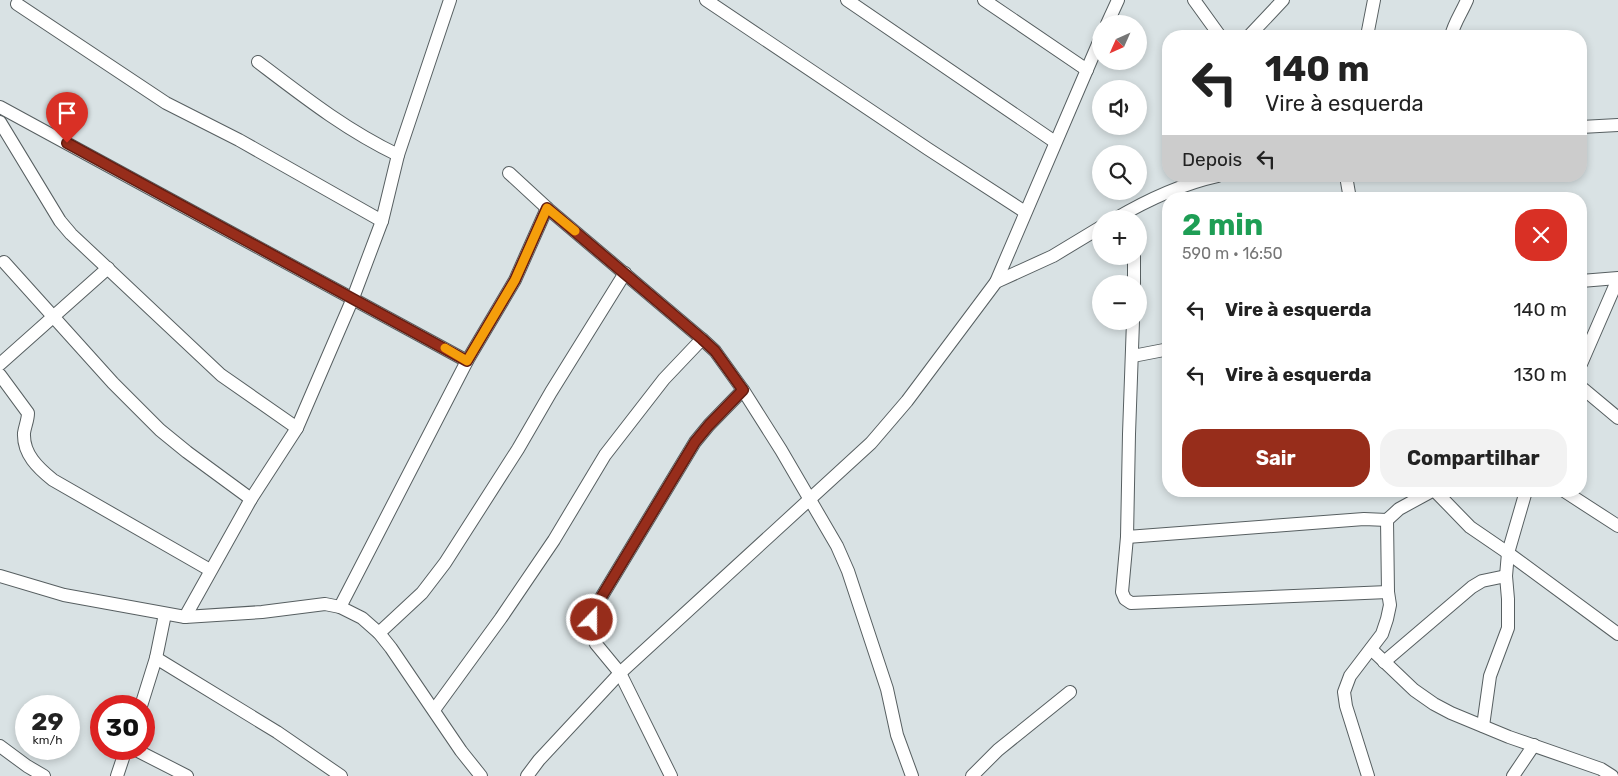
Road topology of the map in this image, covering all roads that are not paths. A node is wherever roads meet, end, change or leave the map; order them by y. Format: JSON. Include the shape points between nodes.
{"nodes":[{"id":1,"x":450,"y":0,"type":"edge"},
{"id":2,"x":706,"y":0,"type":"edge"},
{"id":3,"x":847,"y":0,"type":"edge"},
{"id":4,"x":984,"y":0,"type":"edge"},
{"id":5,"x":1118,"y":0,"type":"edge"},
{"id":6,"x":1194,"y":0,"type":"edge"},
{"id":7,"x":1283,"y":0,"type":"edge"},
{"id":8,"x":1374,"y":0,"type":"edge"},
{"id":9,"x":1467,"y":0,"type":"edge"},
{"id":10,"x":17,"y":4,"type":"dead end"},
{"id":11,"x":1111,"y":15,"type":"edge"},
{"id":12,"x":1216,"y":30,"type":"edge"},
{"id":13,"x":1255,"y":30,"type":"edge"},
{"id":14,"x":1368,"y":30,"type":"edge"},
{"id":15,"x":1453,"y":30,"type":"edge"},
{"id":16,"x":1092,"y":59,"type":"edge"},
{"id":17,"x":258,"y":62,"type":"dead end"},
{"id":18,"x":1087,"y":70,"type":"junction"},
{"id":19,"x":0,"y":107,"type":"edge"},
{"id":20,"x":0,"y":122,"type":"edge"},
{"id":21,"x":1618,"y":125,"type":"edge"},
{"id":22,"x":1587,"y":127,"type":"edge"},
{"id":23,"x":1055,"y":142,"type":"junction"},
{"id":24,"x":398,"y":155,"type":"junction"},
{"id":25,"x":509,"y":173,"type":"dead end"},
{"id":26,"x":1193,"y":182,"type":"edge"},
{"id":27,"x":1174,"y":192,"type":"edge"},
{"id":28,"x":1162,"y":199,"type":"edge"},
{"id":29,"x":547,"y":208,"type":"junction"},
{"id":30,"x":1141,"y":210,"type":"edge"},
{"id":31,"x":1026,"y":212,"type":"junction"},
{"id":32,"x":382,"y":221,"type":"junction"},
{"id":33,"x":1092,"y":232,"type":"edge"},
{"id":34,"x":4,"y":262,"type":"dead end"},
{"id":35,"x":108,"y":268,"type":"junction"},
{"id":36,"x":625,"y":273,"type":"junction"},
{"id":37,"x":1618,"y":278,"type":"edge"},
{"id":38,"x":1587,"y":280,"type":"edge"},
{"id":39,"x":996,"y":282,"type":"junction"},
{"id":40,"x":353,"y":298,"type":"junction"},
{"id":41,"x":54,"y":318,"type":"junction"},
{"id":42,"x":1133,"y":330,"type":"edge"},
{"id":43,"x":702,"y":339,"type":"junction"},
{"id":44,"x":1162,"y":350,"type":"edge"},
{"id":45,"x":1587,"y":350,"type":"edge"},
{"id":46,"x":1132,"y":356,"type":"junction"},
{"id":47,"x":467,"y":361,"type":"junction"},
{"id":48,"x":0,"y":364,"type":"edge"},
{"id":49,"x":0,"y":375,"type":"edge"},
{"id":50,"x":743,"y":390,"type":"junction"},
{"id":51,"x":1587,"y":393,"type":"edge"},
{"id":52,"x":1618,"y":418,"type":"edge"},
{"id":53,"x":297,"y":428,"type":"junction"},
{"id":54,"x":1422,"y":497,"type":"edge"},
{"id":55,"x":1440,"y":497,"type":"edge"},
{"id":56,"x":1524,"y":497,"type":"edge"},
{"id":57,"x":1573,"y":497,"type":"edge"},
{"id":58,"x":810,"y":498,"type":"junction"},
{"id":59,"x":251,"y":499,"type":"junction"},
{"id":60,"x":1387,"y":520,"type":"junction"},
{"id":61,"x":1618,"y":526,"type":"edge"},
{"id":62,"x":1127,"y":537,"type":"junction"},
{"id":63,"x":1508,"y":553,"type":"junction"},
{"id":64,"x":210,"y":570,"type":"junction"},
{"id":65,"x":0,"y":576,"type":"edge"},
{"id":66,"x":1506,"y":576,"type":"junction"},
{"id":67,"x":1388,"y":592,"type":"junction"},
{"id":68,"x":340,"y":606,"type":"junction"},
{"id":69,"x":165,"y":614,"type":"junction"},
{"id":70,"x":184,"y":617,"type":"junction"},
{"id":71,"x":379,"y":633,"type":"junction"},
{"id":72,"x":1618,"y":634,"type":"edge"},
{"id":73,"x":1371,"y":649,"type":"junction"},
{"id":74,"x":156,"y":658,"type":"junction"},
{"id":75,"x":1384,"y":662,"type":"junction"},
{"id":76,"x":620,"y":673,"type":"junction"},
{"id":77,"x":1070,"y":692,"type":"dead end"},
{"id":78,"x":144,"y":695,"type":"edge"},
{"id":79,"x":434,"y":710,"type":"junction"},
{"id":80,"x":1482,"y":726,"type":"junction"},
{"id":81,"x":1534,"y":745,"type":"junction"},
{"id":82,"x":0,"y":746,"type":"edge"},
{"id":83,"x":122,"y":760,"type":"edge"},
{"id":84,"x":155,"y":760,"type":"edge"},
{"id":85,"x":44,"y":776,"type":"edge"},
{"id":86,"x":117,"y":776,"type":"edge"},
{"id":87,"x":187,"y":776,"type":"edge"},
{"id":88,"x":342,"y":776,"type":"edge"},
{"id":89,"x":481,"y":776,"type":"edge"},
{"id":90,"x":527,"y":776,"type":"edge"},
{"id":91,"x":671,"y":776,"type":"edge"},
{"id":92,"x":912,"y":776,"type":"edge"},
{"id":93,"x":972,"y":776,"type":"edge"},
{"id":94,"x":1368,"y":776,"type":"edge"},
{"id":95,"x":1513,"y":776,"type":"edge"},
{"id":96,"x":1612,"y":776,"type":"edge"}],
"edges":[{"from":1,"to":24,"type":"street"},
{"from":2,"to":31,"type":"street"},
{"from":3,"to":23,"type":"street"},
{"from":4,"to":18,"type":"street"},
{"from":5,"to":11,"type":"street"},
{"from":6,"to":12,"type":"street"},
{"from":7,"to":13,"type":"street"},
{"from":8,"to":14,"type":"street"},
{"from":9,"to":15,"type":"street"},
{"from":10,"to":32,"type":"street","via":[[166,103],[239,140]]},
{"from":16,"to":18,"type":"street"},
{"from":17,"to":24,"type":"street","via":[[343,125]]},
{"from":18,"to":23,"type":"street"},
{"from":19,"to":40,"type":"street"},
{"from":20,"to":35,"type":"street","via":[[60,222]]},
{"from":21,"to":22,"type":"street"},
{"from":23,"to":31,"type":"street"},
{"from":24,"to":32,"type":"street"},
{"from":25,"to":29,"type":"street"},
{"from":26,"to":27,"type":"street"},
{"from":28,"to":30,"type":"street"},
{"from":29,"to":36,"type":"street"},
{"from":29,"to":47,"type":"street","via":[[515,280]]},
{"from":31,"to":39,"type":"street"},
{"from":32,"to":40,"type":"street"},
{"from":33,"to":39,"type":"street","via":[[1053,256]]},
{"from":34,"to":41,"type":"street"},
{"from":35,"to":41,"type":"street"},
{"from":35,"to":53,"type":"street","via":[[221,375]]},
{"from":36,"to":43,"type":"street"},
{"from":36,"to":71,"type":"street","via":[[445,563],[422,593]]},
{"from":37,"to":38,"type":"street"},
{"from":37,"to":45,"type":"street"},
{"from":39,"to":58,"type":"street","via":[[907,401],[871,443]]},
{"from":40,"to":47,"type":"street"},
{"from":40,"to":53,"type":"street"},
{"from":41,"to":48,"type":"street"},
{"from":41,"to":59,"type":"street","via":[[160,430]]},
{"from":42,"to":46,"type":"street"},
{"from":43,"to":50,"type":"street","via":[[715,351]]},
{"from":43,"to":79,"type":"street","via":[[664,379],[605,455],[554,540]]},
{"from":44,"to":46,"type":"street"},
{"from":46,"to":62,"type":"street"},
{"from":47,"to":68,"type":"street"},
{"from":49,"to":64,"type":"street","via":[[28,413],[24,434],[26,449],[40,470]]},
{"from":50,"to":58,"type":"street"},
{"from":50,"to":76,"type":"street","via":[[695,442],[596,606],[592,633],[596,644]]},
{"from":51,"to":52,"type":"street"},
{"from":53,"to":59,"type":"street"},
{"from":54,"to":60,"type":"street","via":[[1399,509]]},
{"from":55,"to":63,"type":"street","via":[[1470,527]]},
{"from":56,"to":63,"type":"street"},
{"from":57,"to":61,"type":"street"},
{"from":58,"to":76,"type":"street"},
{"from":58,"to":92,"type":"street","via":[[848,571]]},
{"from":59,"to":64,"type":"street"},
{"from":60,"to":62,"type":"street"},
{"from":60,"to":67,"type":"street"},
{"from":62,"to":67,"type":"street","via":[[1122,592],[1131,603]]},
{"from":63,"to":66,"type":"street"},
{"from":63,"to":72,"type":"street"},
{"from":64,"to":70,"type":"street"},
{"from":65,"to":69,"type":"street","via":[[64,594]]},
{"from":66,"to":75,"type":"street","via":[[1482,581],[1472,587]]},
{"from":66,"to":80,"type":"street","via":[[1508,628],[1490,676]]},
{"from":67,"to":73,"type":"street","via":[[1387,620]]},
{"from":68,"to":70,"type":"street","via":[[326,604]]},
{"from":68,"to":71,"type":"street","via":[[362,618]]},
{"from":69,"to":70,"type":"street"},
{"from":69,"to":74,"type":"street"},
{"from":71,"to":79,"type":"street"},
{"from":73,"to":75,"type":"street"},
{"from":73,"to":94,"type":"street","via":[[1350,676],[1344,692]]},
{"from":74,"to":78,"type":"street"},
{"from":74,"to":88,"type":"street"},
{"from":75,"to":80,"type":"street","via":[[1434,704]]},
{"from":76,"to":90,"type":"street"},
{"from":76,"to":91,"type":"street"},
{"from":77,"to":93,"type":"street","via":[[998,750]]},
{"from":79,"to":89,"type":"street"},
{"from":80,"to":81,"type":"street"},
{"from":81,"to":95,"type":"street"},
{"from":81,"to":96,"type":"street"},
{"from":82,"to":85,"type":"street"},
{"from":83,"to":86,"type":"street"},
{"from":84,"to":87,"type":"street"}]}
